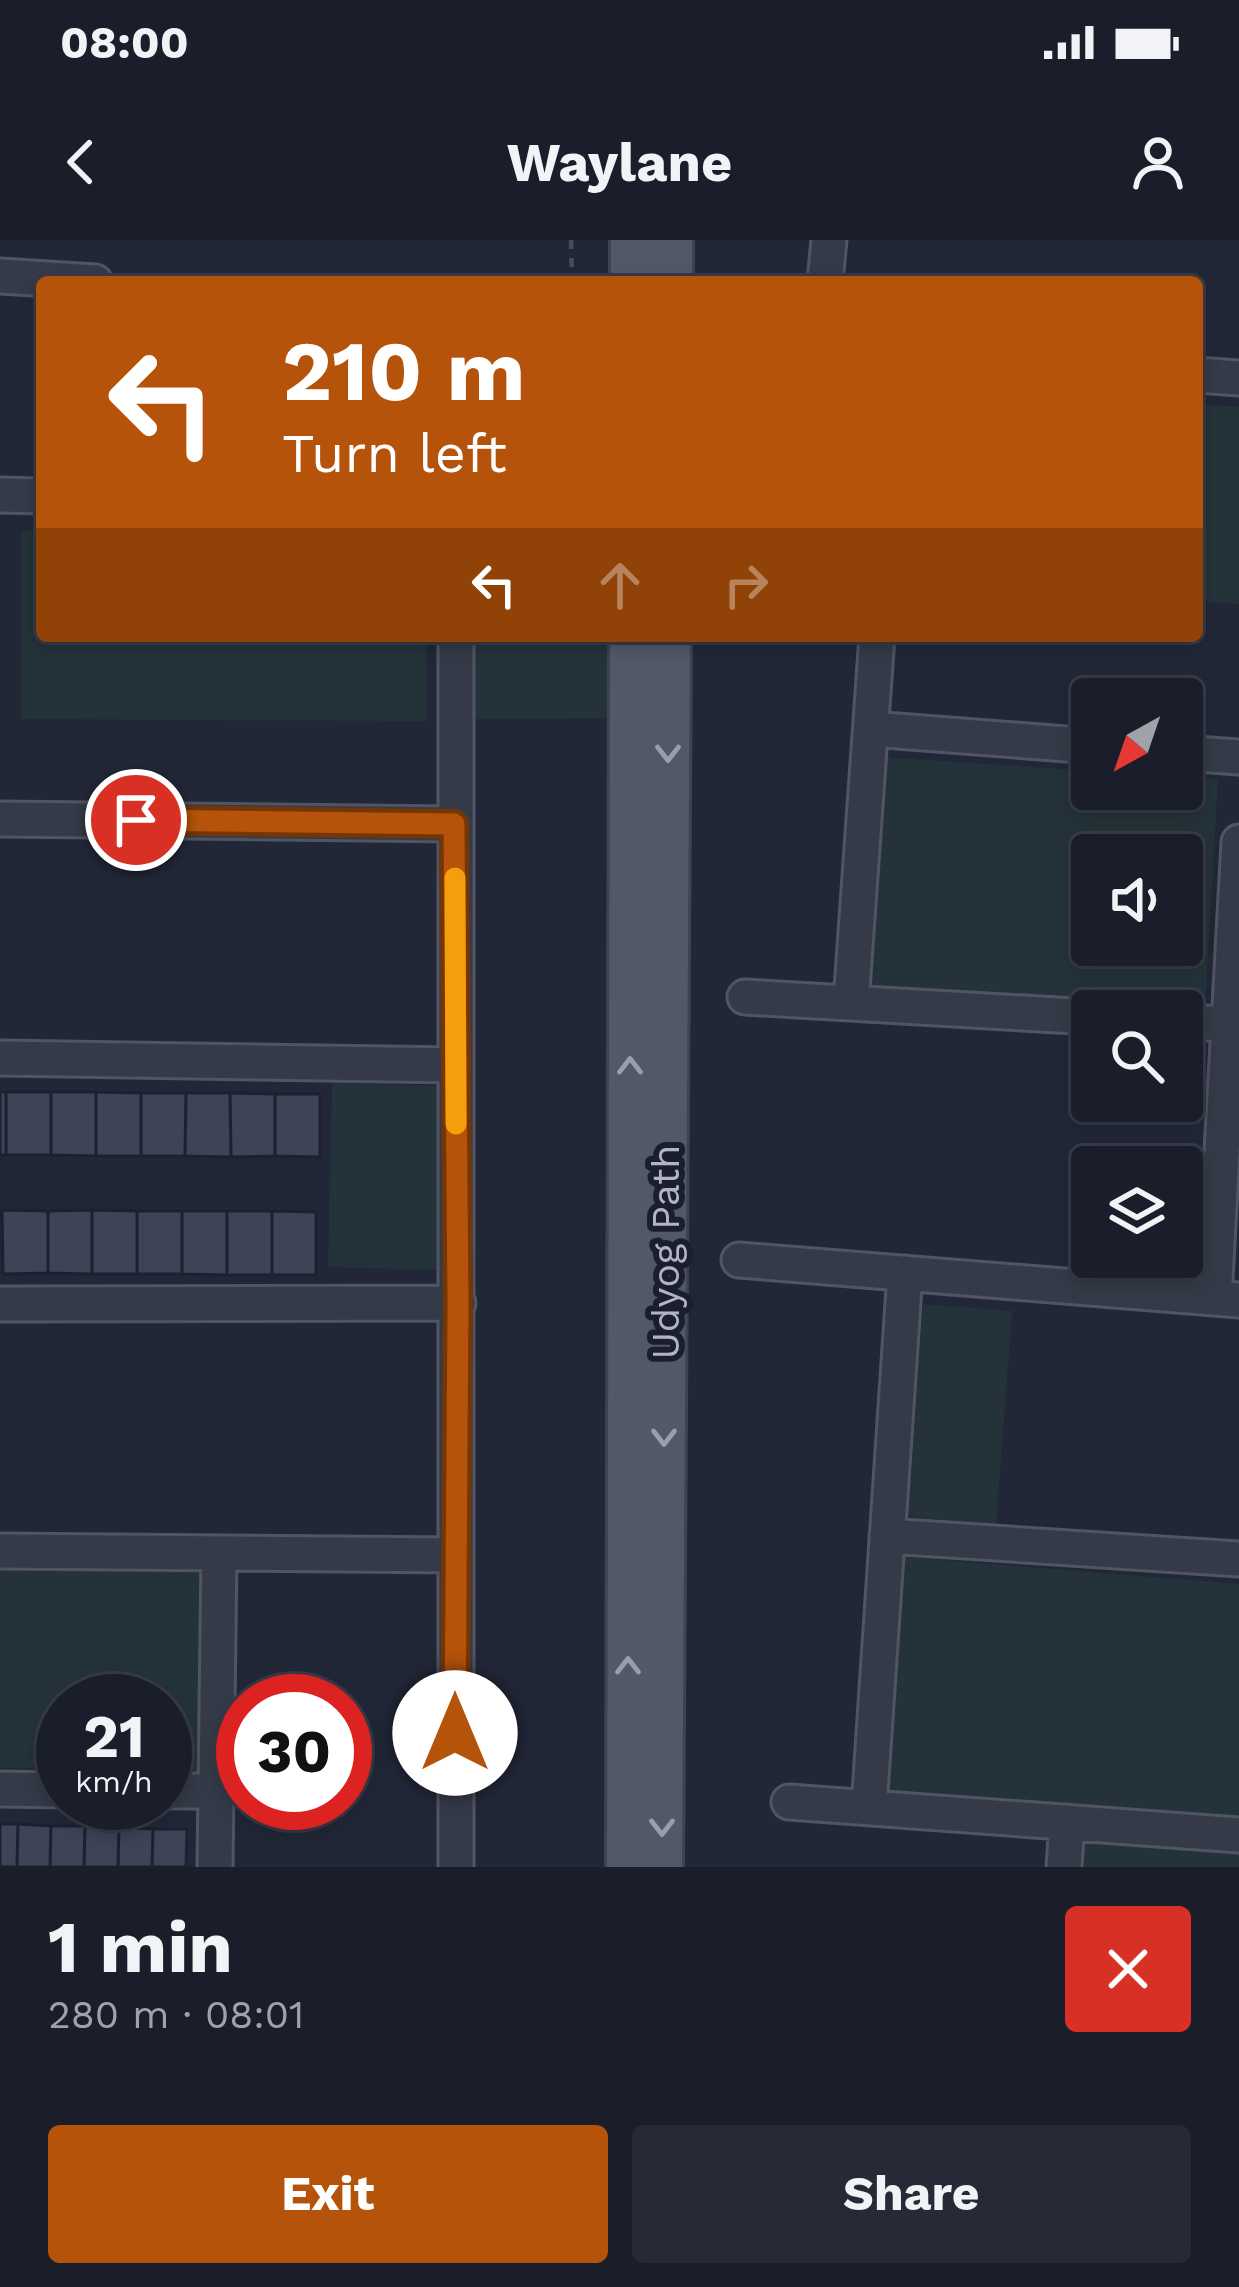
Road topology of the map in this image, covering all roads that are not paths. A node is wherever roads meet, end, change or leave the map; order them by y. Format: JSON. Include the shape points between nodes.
{"nodes":[{"id":1,"x":632,"y":240,"type":"edge"},
{"id":2,"x":671,"y":240,"type":"edge"},
{"id":3,"x":829,"y":240,"type":"edge"},
{"id":4,"x":0,"y":276,"type":"edge"},
{"id":5,"x":632,"y":276,"type":"edge"},
{"id":6,"x":671,"y":276,"type":"edge"},
{"id":7,"x":826,"y":276,"type":"edge"},
{"id":8,"x":36,"y":278,"type":"edge"},
{"id":9,"x":1203,"y":375,"type":"edge"},
{"id":10,"x":1239,"y":378,"type":"edge"},
{"id":11,"x":0,"y":495,"type":"edge"},
{"id":12,"x":36,"y":496,"type":"edge"},
{"id":13,"x":456,"y":642,"type":"edge"},
{"id":14,"x":631,"y":642,"type":"edge"},
{"id":15,"x":669,"y":642,"type":"edge"},
{"id":16,"x":877,"y":642,"type":"edge"},
{"id":17,"x":871,"y":729,"type":"junction"},
{"id":18,"x":1071,"y":744,"type":"edge"},
{"id":19,"x":1203,"y":754,"type":"edge"},
{"id":20,"x":1239,"y":757,"type":"edge"},
{"id":21,"x":0,"y":819,"type":"edge"},
{"id":22,"x":454,"y":824,"type":"junction"},
{"id":23,"x":1239,"y":842,"type":"edge"},
{"id":24,"x":745,"y":997,"type":"dead end"},
{"id":25,"x":851,"y":1003,"type":"junction"},
{"id":26,"x":1071,"y":1016,"type":"edge"},
{"id":27,"x":1203,"y":1023,"type":"edge"},
{"id":28,"x":1229,"y":1024,"type":"junction"},
{"id":29,"x":0,"y":1058,"type":"edge"},
{"id":30,"x":456,"y":1065,"type":"junction"},
{"id":31,"x":739,"y":1260,"type":"dead end"},
{"id":32,"x":905,"y":1273,"type":"junction"},
{"id":33,"x":1227,"y":1299,"type":"edge"},
{"id":34,"x":0,"y":1304,"type":"edge"},
{"id":35,"x":458,"y":1304,"type":"junction"},
{"id":36,"x":887,"y":1536,"type":"junction"},
{"id":37,"x":0,"y":1551,"type":"edge"},
{"id":38,"x":219,"y":1553,"type":"junction"},
{"id":39,"x":455,"y":1555,"type":"junction"},
{"id":40,"x":1239,"y":1559,"type":"edge"},
{"id":41,"x":218,"y":1674,"type":"edge"},
{"id":42,"x":0,"y":1789,"type":"edge"},
{"id":43,"x":36,"y":1790,"type":"edge"},
{"id":44,"x":789,"y":1802,"type":"dead end"},
{"id":45,"x":869,"y":1808,"type":"junction"},
{"id":46,"x":1067,"y":1822,"type":"junction"},
{"id":47,"x":216,"y":1829,"type":"edge"},
{"id":48,"x":1239,"y":1835,"type":"edge"},
{"id":49,"x":215,"y":1867,"type":"edge"},
{"id":50,"x":455,"y":1867,"type":"edge"},
{"id":51,"x":628,"y":1867,"type":"edge"},
{"id":52,"x":662,"y":1867,"type":"edge"},
{"id":53,"x":1064,"y":1867,"type":"edge"}],
"edges":[{"from":1,"to":5,"type":"main road"},
{"from":2,"to":6,"type":"main road"},
{"from":3,"to":7,"type":"street"},
{"from":4,"to":8,"type":"street"},
{"from":9,"to":10,"type":"street"},
{"from":11,"to":12,"type":"street"},
{"from":13,"to":22,"type":"street"},
{"from":51,"to":14,"type":"main road","name":"Udyog Path","one_way":true},
{"from":15,"to":52,"type":"main road","name":"Udyog Path","one_way":true},
{"from":16,"to":17,"type":"street"},
{"from":17,"to":18,"type":"street"},
{"from":17,"to":25,"type":"street"},
{"from":19,"to":20,"type":"street"},
{"from":21,"to":22,"type":"street"},
{"from":22,"to":30,"type":"street"},
{"from":23,"to":28,"type":"street"},
{"from":24,"to":25,"type":"street"},
{"from":25,"to":26,"type":"street"},
{"from":27,"to":28,"type":"street"},
{"from":28,"to":33,"type":"street"},
{"from":29,"to":30,"type":"street"},
{"from":30,"to":35,"type":"street"},
{"from":31,"to":32,"type":"street"},
{"from":32,"to":33,"type":"street"},
{"from":32,"to":36,"type":"street"},
{"from":34,"to":35,"type":"street"},
{"from":35,"to":39,"type":"street"},
{"from":36,"to":40,"type":"street"},
{"from":36,"to":45,"type":"street"},
{"from":37,"to":38,"type":"street"},
{"from":38,"to":39,"type":"street"},
{"from":38,"to":41,"type":"street"},
{"from":39,"to":50,"type":"street"},
{"from":42,"to":43,"type":"street"},
{"from":44,"to":45,"type":"street"},
{"from":45,"to":46,"type":"street"},
{"from":46,"to":48,"type":"street"},
{"from":46,"to":53,"type":"street"},
{"from":47,"to":49,"type":"street"}]}
